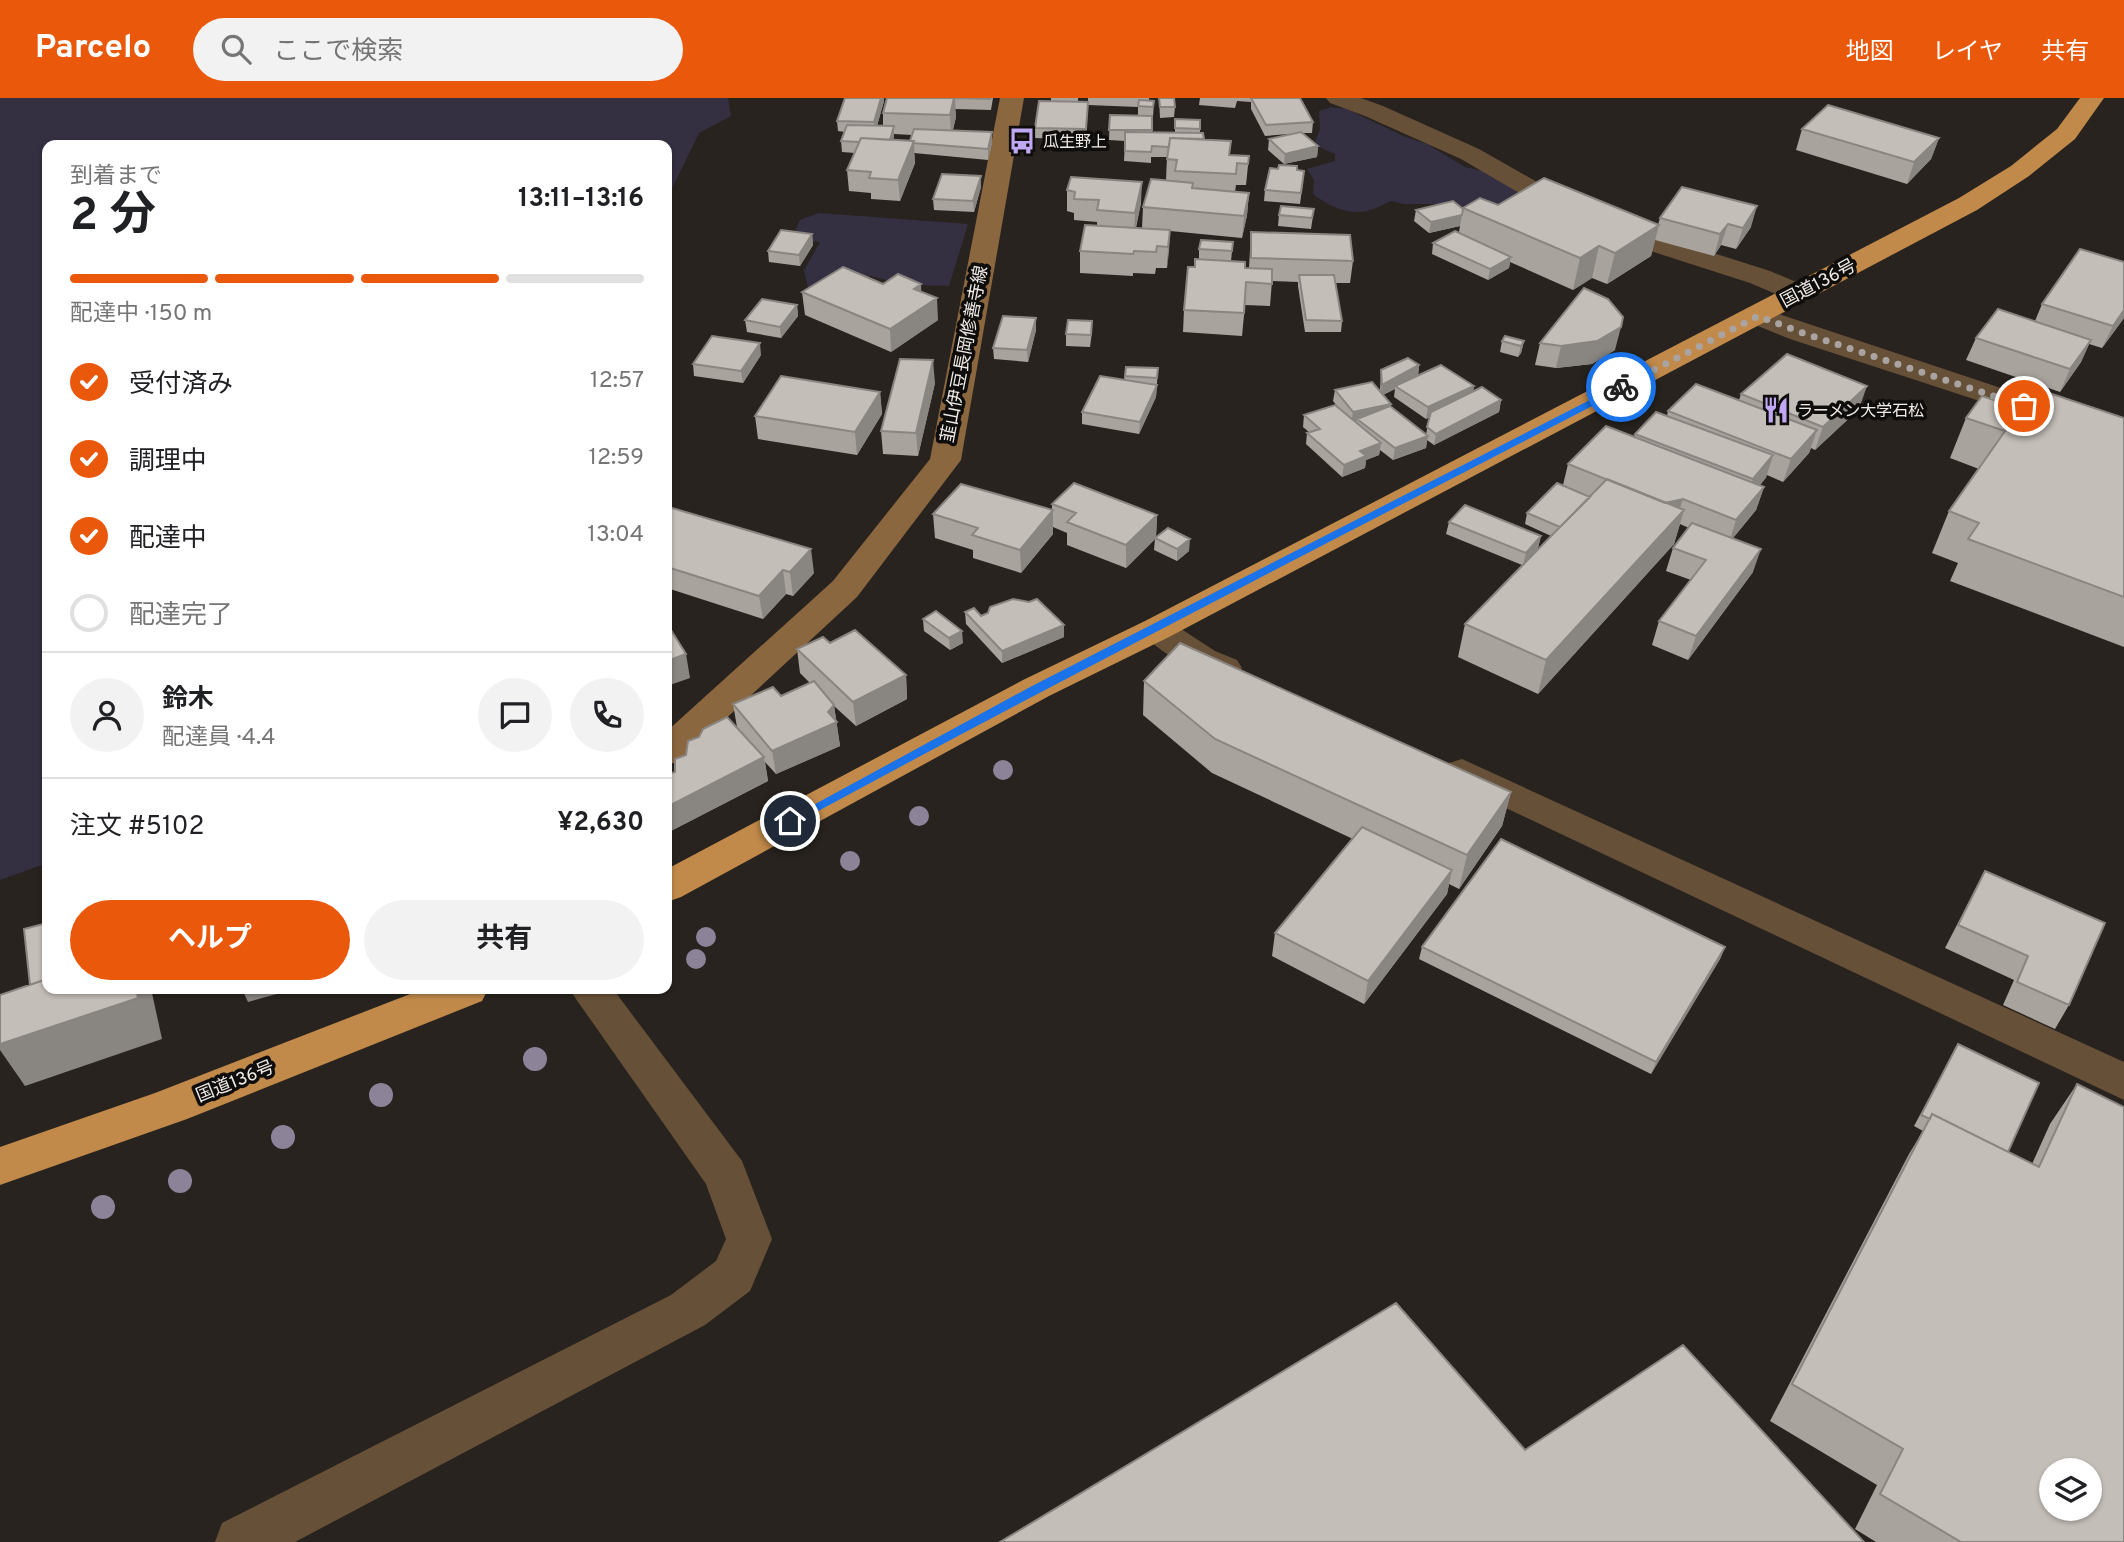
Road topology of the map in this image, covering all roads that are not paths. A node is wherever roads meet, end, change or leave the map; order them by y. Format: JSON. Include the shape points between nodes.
{"nodes":[{"id":1,"x":1012,"y":98,"type":"edge"},
{"id":2,"x":1338,"y":98,"type":"edge"},
{"id":3,"x":2092,"y":98,"type":"edge"},
{"id":4,"x":1798,"y":293,"type":"junction"},
{"id":5,"x":1758,"y":316,"type":"junction"},
{"id":6,"x":2124,"y":439,"type":"edge"},
{"id":7,"x":1157,"y":629,"type":"junction"},
{"id":8,"x":1254,"y":681,"type":"edge"},
{"id":9,"x":672,"y":747,"type":"edge"},
{"id":10,"x":1431,"y":758,"type":"edge"},
{"id":11,"x":672,"y":884,"type":"edge"},
{"id":12,"x":454,"y":994,"type":"edge"},
{"id":13,"x":594,"y":994,"type":"edge"},
{"id":14,"x":2124,"y":1082,"type":"edge"},
{"id":15,"x":0,"y":1166,"type":"edge"},
{"id":16,"x":240,"y":1542,"type":"edge"}],
"edges":[{"from":1,"to":9,"type":"main road","name":"韮山伊豆長岡修善寺線","via":[[945,460],[845,589]]},
{"from":2,"to":4,"type":"street","via":[[1470,154],[1588,222]]},
{"from":3,"to":4,"type":"highway","name":"国道136号","via":[[2066,134],[2020,171],[1968,204]]},
{"from":4,"to":5,"type":"highway","name":"国道136号"},
{"from":5,"to":6,"type":"street"},
{"from":5,"to":7,"type":"highway","name":"国道136号"},
{"from":7,"to":8,"type":"street","via":[[1203,659]]},
{"from":7,"to":11,"type":"highway","name":"国道136号","via":[[1036,688]]},
{"from":10,"to":14,"type":"street"},
{"from":12,"to":15,"type":"highway","name":"国道136号","via":[[171,1106]]},
{"from":13,"to":16,"type":"street","via":[[726,1175],[749,1239],[733,1276],[688,1310]]}]}
